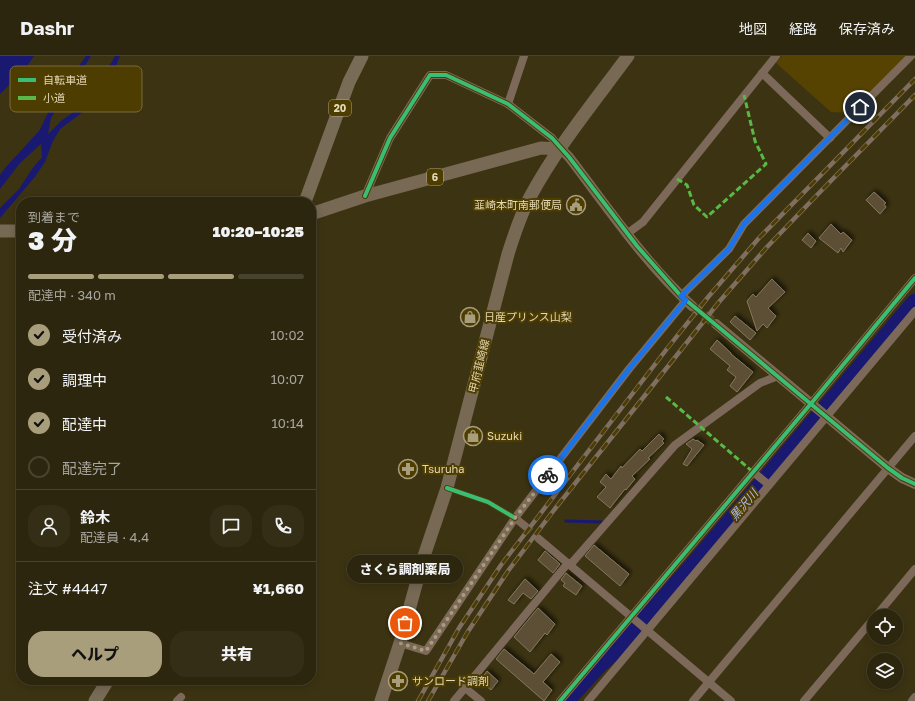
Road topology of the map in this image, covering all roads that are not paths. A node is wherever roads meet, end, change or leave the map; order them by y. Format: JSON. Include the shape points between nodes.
{"nodes":[{"id":1,"x":362,"y":56,"type":"edge"},
{"id":2,"x":524,"y":56,"type":"edge"},
{"id":3,"x":628,"y":56,"type":"edge"},
{"id":4,"x":776,"y":56,"type":"edge"},
{"id":5,"x":911,"y":56,"type":"edge"},
{"id":6,"x":762,"y":73,"type":"junction"},
{"id":7,"x":508,"y":104,"type":"junction"},
{"id":8,"x":830,"y":138,"type":"junction"},
{"id":9,"x":561,"y":149,"type":"junction"},
{"id":10,"x":365,"y":196,"type":"junction"},
{"id":11,"x":307,"y":197,"type":"edge"},
{"id":12,"x":316,"y":212,"type":"edge"},
{"id":13,"x":0,"y":231,"type":"edge"},
{"id":14,"x":16,"y":231,"type":"edge"},
{"id":15,"x":628,"y":233,"type":"junction"},
{"id":16,"x":915,"y":278,"type":"edge"},
{"id":17,"x":686,"y":301,"type":"junction"},
{"id":18,"x":915,"y":311,"type":"edge"},
{"id":19,"x":716,"y":324,"type":"tunnel mouth"},
{"id":20,"x":778,"y":376,"type":"junction"},
{"id":21,"x":811,"y":404,"type":"junction"},
{"id":22,"x":827,"y":417,"type":"junction"},
{"id":23,"x":915,"y":436,"type":"edge"},
{"id":24,"x":888,"y":468,"type":"junction"},
{"id":25,"x":753,"y":472,"type":"junction"},
{"id":26,"x":915,"y":484,"type":"edge"},
{"id":27,"x":769,"y":485,"type":"junction"},
{"id":28,"x":515,"y":518,"type":"junction"},
{"id":29,"x":525,"y":526,"type":"tunnel mouth"},
{"id":30,"x":539,"y":538,"type":"tunnel mouth"},
{"id":31,"x":569,"y":564,"type":"junction"},
{"id":32,"x":915,"y":569,"type":"edge"},
{"id":33,"x":882,"y":609,"type":"edge"},
{"id":34,"x":631,"y":616,"type":"junction"},
{"id":35,"x":867,"y":626,"type":"edge"},
{"id":36,"x":648,"y":630,"type":"junction"},
{"id":37,"x":400,"y":643,"type":"junction"},
{"id":38,"x":709,"y":682,"type":"junction"},
{"id":39,"x":105,"y":685,"type":"edge"},
{"id":40,"x":464,"y":687,"type":"junction"},
{"id":41,"x":915,"y":697,"type":"edge"},
{"id":42,"x":95,"y":701,"type":"edge"},
{"id":43,"x":381,"y":701,"type":"edge"},
{"id":44,"x":454,"y":701,"type":"edge"},
{"id":45,"x":481,"y":701,"type":"edge"},
{"id":46,"x":560,"y":701,"type":"edge"},
{"id":47,"x":588,"y":701,"type":"edge"},
{"id":48,"x":693,"y":701,"type":"edge"},
{"id":49,"x":731,"y":701,"type":"edge"},
{"id":50,"x":804,"y":701,"type":"edge"},
{"id":51,"x":912,"y":701,"type":"edge"}],
"edges":[{"from":1,"to":11,"type":"highway","number":"20","via":[[349,82]]},
{"from":2,"to":7,"type":"street"},
{"from":3,"to":9,"type":"main road","name":"甲府韮崎線"},
{"from":4,"to":6,"type":"street"},
{"from":5,"to":8,"type":"street"},
{"from":6,"to":8,"type":"street"},
{"from":6,"to":15,"type":"street","via":[[643,222]]},
{"from":7,"to":9,"type":"street","via":[[552,138]]},
{"from":7,"to":10,"type":"street","via":[[446,75],[430,75],[390,138]]},
{"from":8,"to":17,"type":"street","via":[[744,224],[729,249]]},
{"from":9,"to":10,"type":"main road","number":"6","via":[[541,148]]},
{"from":9,"to":15,"type":"street"},
{"from":9,"to":37,"type":"main road","name":"甲府韮崎線","via":[[530,198],[508,254],[447,488],[423,559]]},
{"from":10,"to":12,"type":"main road","number":"6"},
{"from":13,"to":14,"type":"main road"},
{"from":15,"to":17,"type":"street"},
{"from":16,"to":21,"type":"street"},
{"from":17,"to":28,"type":"street","via":[[629,369]]},
{"from":18,"to":22,"type":"street"},
{"from":19,"to":20,"type":"street"},
{"from":20,"to":21,"type":"street"},
{"from":20,"to":31,"type":"street","via":[[760,383],[675,445]]},
{"from":21,"to":22,"type":"street"},
{"from":21,"to":25,"type":"street"},
{"from":22,"to":24,"type":"street"},
{"from":22,"to":27,"type":"street"},
{"from":23,"to":24,"type":"street"},
{"from":24,"to":26,"type":"street"},
{"from":24,"to":38,"type":"street"},
{"from":25,"to":27,"type":"street"},
{"from":25,"to":34,"type":"street"},
{"from":27,"to":36,"type":"street"},
{"from":28,"to":29,"type":"street"},
{"from":28,"to":37,"type":"street","via":[[426,651]]},
{"from":30,"to":31,"type":"street"},
{"from":31,"to":34,"type":"street"},
{"from":31,"to":40,"type":"street"},
{"from":32,"to":33,"type":"street"},
{"from":34,"to":36,"type":"street"},
{"from":34,"to":46,"type":"street"},
{"from":35,"to":50,"type":"street"},
{"from":36,"to":38,"type":"street"},
{"from":36,"to":47,"type":"street"},
{"from":37,"to":43,"type":"main road","name":"甲府韮崎線"},
{"from":38,"to":48,"type":"street"},
{"from":38,"to":49,"type":"street"},
{"from":39,"to":42,"type":"highway"},
{"from":40,"to":44,"type":"street"},
{"from":40,"to":45,"type":"street"},
{"from":41,"to":51,"type":"street"}]}
